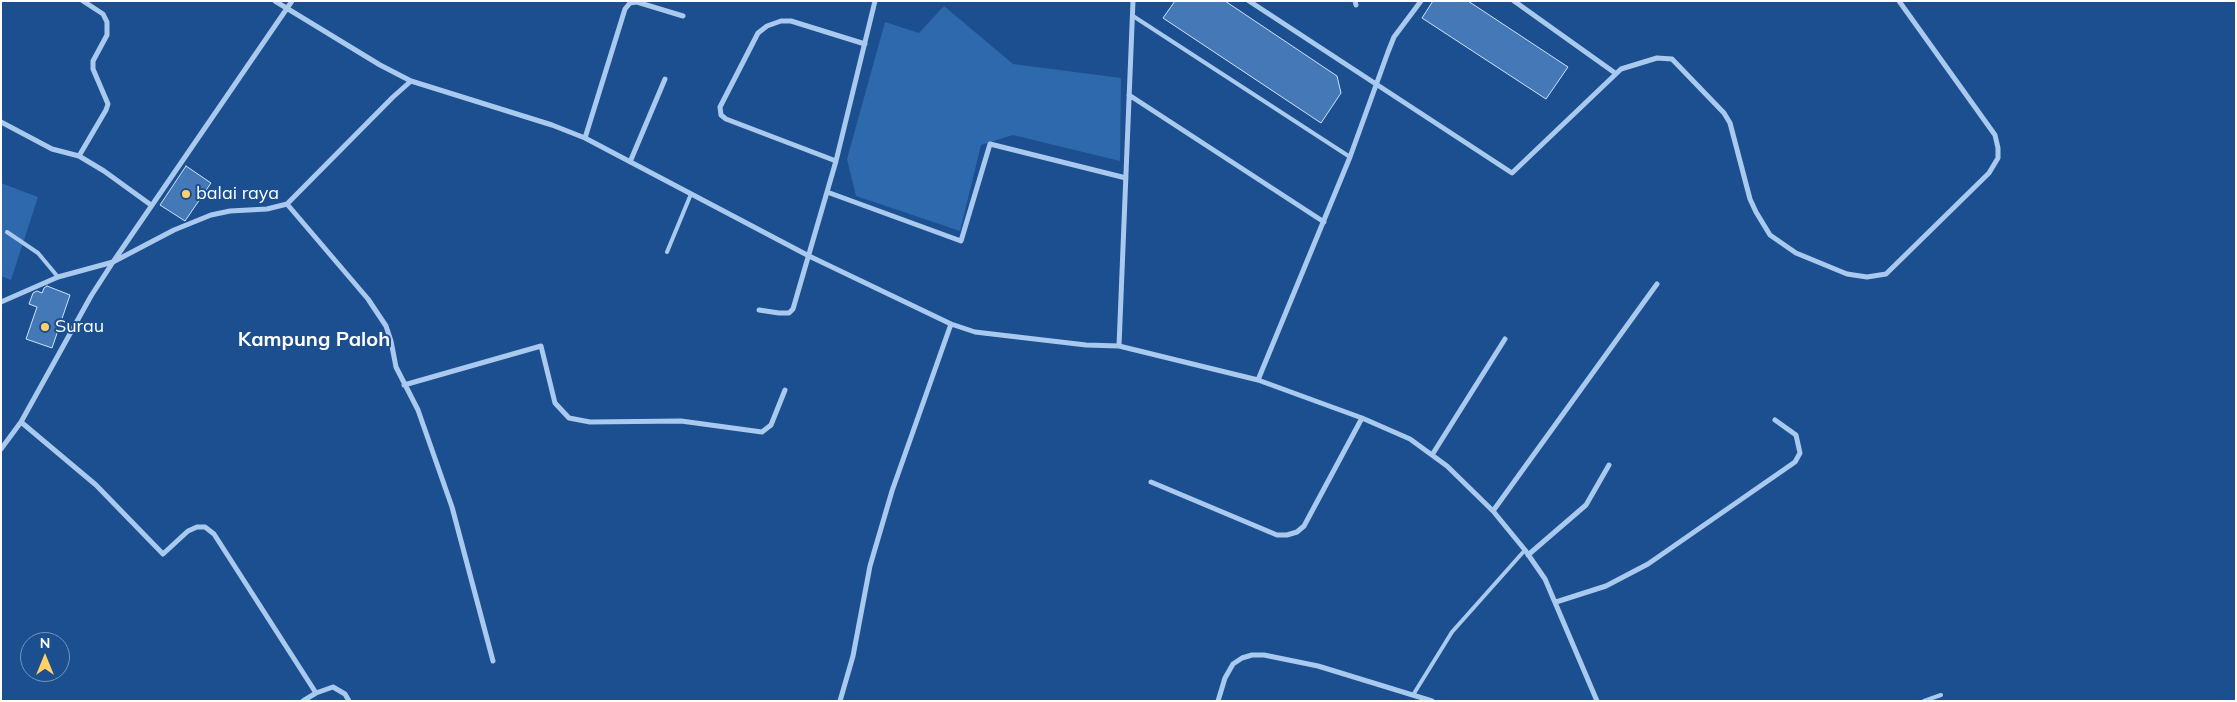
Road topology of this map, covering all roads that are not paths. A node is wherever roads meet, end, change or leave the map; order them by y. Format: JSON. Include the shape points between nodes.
{"nodes":[{"id":1,"x":83,"y":1,"type":"edge"},
{"id":2,"x":275,"y":1,"type":"edge"},
{"id":3,"x":292,"y":1,"type":"edge"},
{"id":4,"x":875,"y":1,"type":"edge"},
{"id":5,"x":1133,"y":1,"type":"edge"},
{"id":6,"x":1249,"y":1,"type":"edge"},
{"id":7,"x":1421,"y":1,"type":"edge"},
{"id":8,"x":1514,"y":1,"type":"edge"},
{"id":9,"x":1899,"y":1,"type":"edge"},
{"id":10,"x":286,"y":9,"type":"junction"},
{"id":11,"x":683,"y":16,"type":"dead end"},
{"id":12,"x":1133,"y":16,"type":"junction"},
{"id":13,"x":865,"y":44,"type":"junction"},
{"id":14,"x":1615,"y":74,"type":"junction"},
{"id":15,"x":664,"y":79,"type":"dead end"},
{"id":16,"x":411,"y":81,"type":"junction"},
{"id":17,"x":1378,"y":84,"type":"junction"},
{"id":18,"x":1129,"y":95,"type":"junction"},
{"id":19,"x":1,"y":122,"type":"edge"},
{"id":20,"x":585,"y":138,"type":"junction"},
{"id":21,"x":79,"y":156,"type":"junction"},
{"id":22,"x":1350,"y":157,"type":"junction"},
{"id":23,"x":836,"y":161,"type":"junction"},
{"id":24,"x":630,"y":162,"type":"junction"},
{"id":25,"x":1126,"y":178,"type":"junction"},
{"id":26,"x":827,"y":192,"type":"junction"},
{"id":27,"x":691,"y":194,"type":"junction"},
{"id":28,"x":287,"y":204,"type":"junction"},
{"id":29,"x":152,"y":205,"type":"junction"},
{"id":30,"x":1324,"y":222,"type":"junction"},
{"id":31,"x":7,"y":232,"type":"dead end"},
{"id":32,"x":667,"y":252,"type":"dead end"},
{"id":33,"x":809,"y":256,"type":"junction"},
{"id":34,"x":113,"y":262,"type":"junction"},
{"id":35,"x":58,"y":277,"type":"junction"},
{"id":36,"x":1657,"y":284,"type":"dead end"},
{"id":37,"x":1,"y":302,"type":"edge"},
{"id":38,"x":759,"y":310,"type":"dead end"},
{"id":39,"x":951,"y":324,"type":"junction"},
{"id":40,"x":1505,"y":339,"type":"dead end"},
{"id":41,"x":1119,"y":346,"type":"junction"},
{"id":42,"x":1258,"y":380,"type":"junction"},
{"id":43,"x":404,"y":385,"type":"junction"},
{"id":44,"x":784,"y":390,"type":"dead end"},
{"id":45,"x":1362,"y":418,"type":"junction"},
{"id":46,"x":1775,"y":420,"type":"dead end"},
{"id":47,"x":21,"y":422,"type":"junction"},
{"id":48,"x":1,"y":449,"type":"edge"},
{"id":49,"x":1432,"y":455,"type":"junction"},
{"id":50,"x":1609,"y":464,"type":"dead end"},
{"id":51,"x":1151,"y":482,"type":"dead end"},
{"id":52,"x":1493,"y":511,"type":"junction"},
{"id":53,"x":1527,"y":553,"type":"junction"},
{"id":54,"x":1556,"y":602,"type":"junction"},
{"id":55,"x":493,"y":661,"type":"dead end"},
{"id":56,"x":316,"y":693,"type":"junction"},
{"id":57,"x":1940,"y":695,"type":"dead end"},
{"id":58,"x":1412,"y":698,"type":"edge"},
{"id":59,"x":303,"y":701,"type":"edge"},
{"id":60,"x":349,"y":701,"type":"edge"},
{"id":61,"x":840,"y":701,"type":"edge"},
{"id":62,"x":1218,"y":701,"type":"edge"},
{"id":63,"x":1432,"y":701,"type":"edge"},
{"id":64,"x":1597,"y":701,"type":"edge"},
{"id":65,"x":1924,"y":701,"type":"edge"}],
"edges":[{"from":1,"to":21,"type":"street","via":[[103,14],[107,22],[107,35],[93,70],[108,104]]},
{"from":2,"to":10,"type":"street"},
{"from":3,"to":10,"type":"street"},
{"from":4,"to":13,"type":"street"},
{"from":5,"to":12,"type":"street"},
{"from":6,"to":17,"type":"street"},
{"from":7,"to":17,"type":"street","via":[[1394,37]]},
{"from":8,"to":14,"type":"street"},
{"from":9,"to":14,"type":"street","via":[[1995,135],[1998,158],[1989,173],[1886,274],[1878,277],[1847,274],[1796,253],[1770,235],[1750,199],[1730,123],[1672,59],[1657,58],[1628,66]]},
{"from":10,"to":16,"type":"street"},
{"from":10,"to":29,"type":"street"},
{"from":11,"to":20,"type":"street","via":[[637,2],[630,3],[625,9]]},
{"from":12,"to":18,"type":"street"},
{"from":12,"to":22,"type":"lane"},
{"from":13,"to":23,"type":"street"},
{"from":13,"to":23,"type":"street","via":[[791,21],[767,26],[758,33],[720,107],[726,119]]},
{"from":14,"to":17,"type":"street","via":[[1512,173]]},
{"from":15,"to":24,"type":"street"},
{"from":16,"to":20,"type":"street"},
{"from":16,"to":28,"type":"street"},
{"from":17,"to":22,"type":"street"},
{"from":18,"to":25,"type":"street"},
{"from":18,"to":30,"type":"street"},
{"from":19,"to":21,"type":"street","via":[[52,149]]},
{"from":20,"to":24,"type":"street"},
{"from":21,"to":29,"type":"street"},
{"from":22,"to":30,"type":"street"},
{"from":23,"to":26,"type":"street"},
{"from":24,"to":27,"type":"street"},
{"from":25,"to":26,"type":"street","via":[[990,144],[961,241]]},
{"from":25,"to":41,"type":"street"},
{"from":26,"to":33,"type":"street"},
{"from":27,"to":32,"type":"lane"},
{"from":27,"to":33,"type":"street"},
{"from":28,"to":34,"type":"street","via":[[211,215]]},
{"from":28,"to":43,"type":"street","via":[[368,299],[386,326]]},
{"from":29,"to":34,"type":"street"},
{"from":30,"to":42,"type":"street"},
{"from":31,"to":35,"type":"lane","via":[[38,253]]},
{"from":33,"to":38,"type":"street","via":[[793,309],[789,313]]},
{"from":33,"to":39,"type":"street"},
{"from":34,"to":35,"type":"street"},
{"from":34,"to":47,"type":"street"},
{"from":35,"to":37,"type":"street"},
{"from":36,"to":52,"type":"street"},
{"from":39,"to":41,"type":"street","via":[[975,332]]},
{"from":39,"to":61,"type":"street","via":[[892,492],[870,566],[853,656]]},
{"from":40,"to":49,"type":"street"},
{"from":41,"to":42,"type":"street"},
{"from":42,"to":45,"type":"street"},
{"from":43,"to":44,"type":"street","via":[[541,346],[555,403],[569,418],[590,422],[681,421],[762,432],[771,425]]},
{"from":43,"to":55,"type":"street","via":[[418,410],[452,507]]},
{"from":45,"to":49,"type":"street","via":[[1410,439]]},
{"from":45,"to":51,"type":"street","via":[[1304,526],[1287,536],[1277,535]]},
{"from":46,"to":54,"type":"street","via":[[1796,436],[1800,452],[1795,462],[1648,564],[1606,586]]},
{"from":47,"to":48,"type":"street"},
{"from":47,"to":56,"type":"street","via":[[96,485],[164,554],[188,531],[197,527],[206,528],[214,534]]},
{"from":49,"to":52,"type":"street"},
{"from":50,"to":53,"type":"street","via":[[1586,505]]},
{"from":52,"to":53,"type":"street"},
{"from":53,"to":54,"type":"street"},
{"from":53,"to":58,"type":"lane","via":[[1452,632]]},
{"from":54,"to":64,"type":"street"},
{"from":56,"to":59,"type":"street"},
{"from":56,"to":60,"type":"street","via":[[333,687],[345,694]]},
{"from":57,"to":65,"type":"lane"},
{"from":58,"to":62,"type":"street","via":[[1318,666],[1252,655],[1233,664]]},
{"from":58,"to":63,"type":"street"}]}
